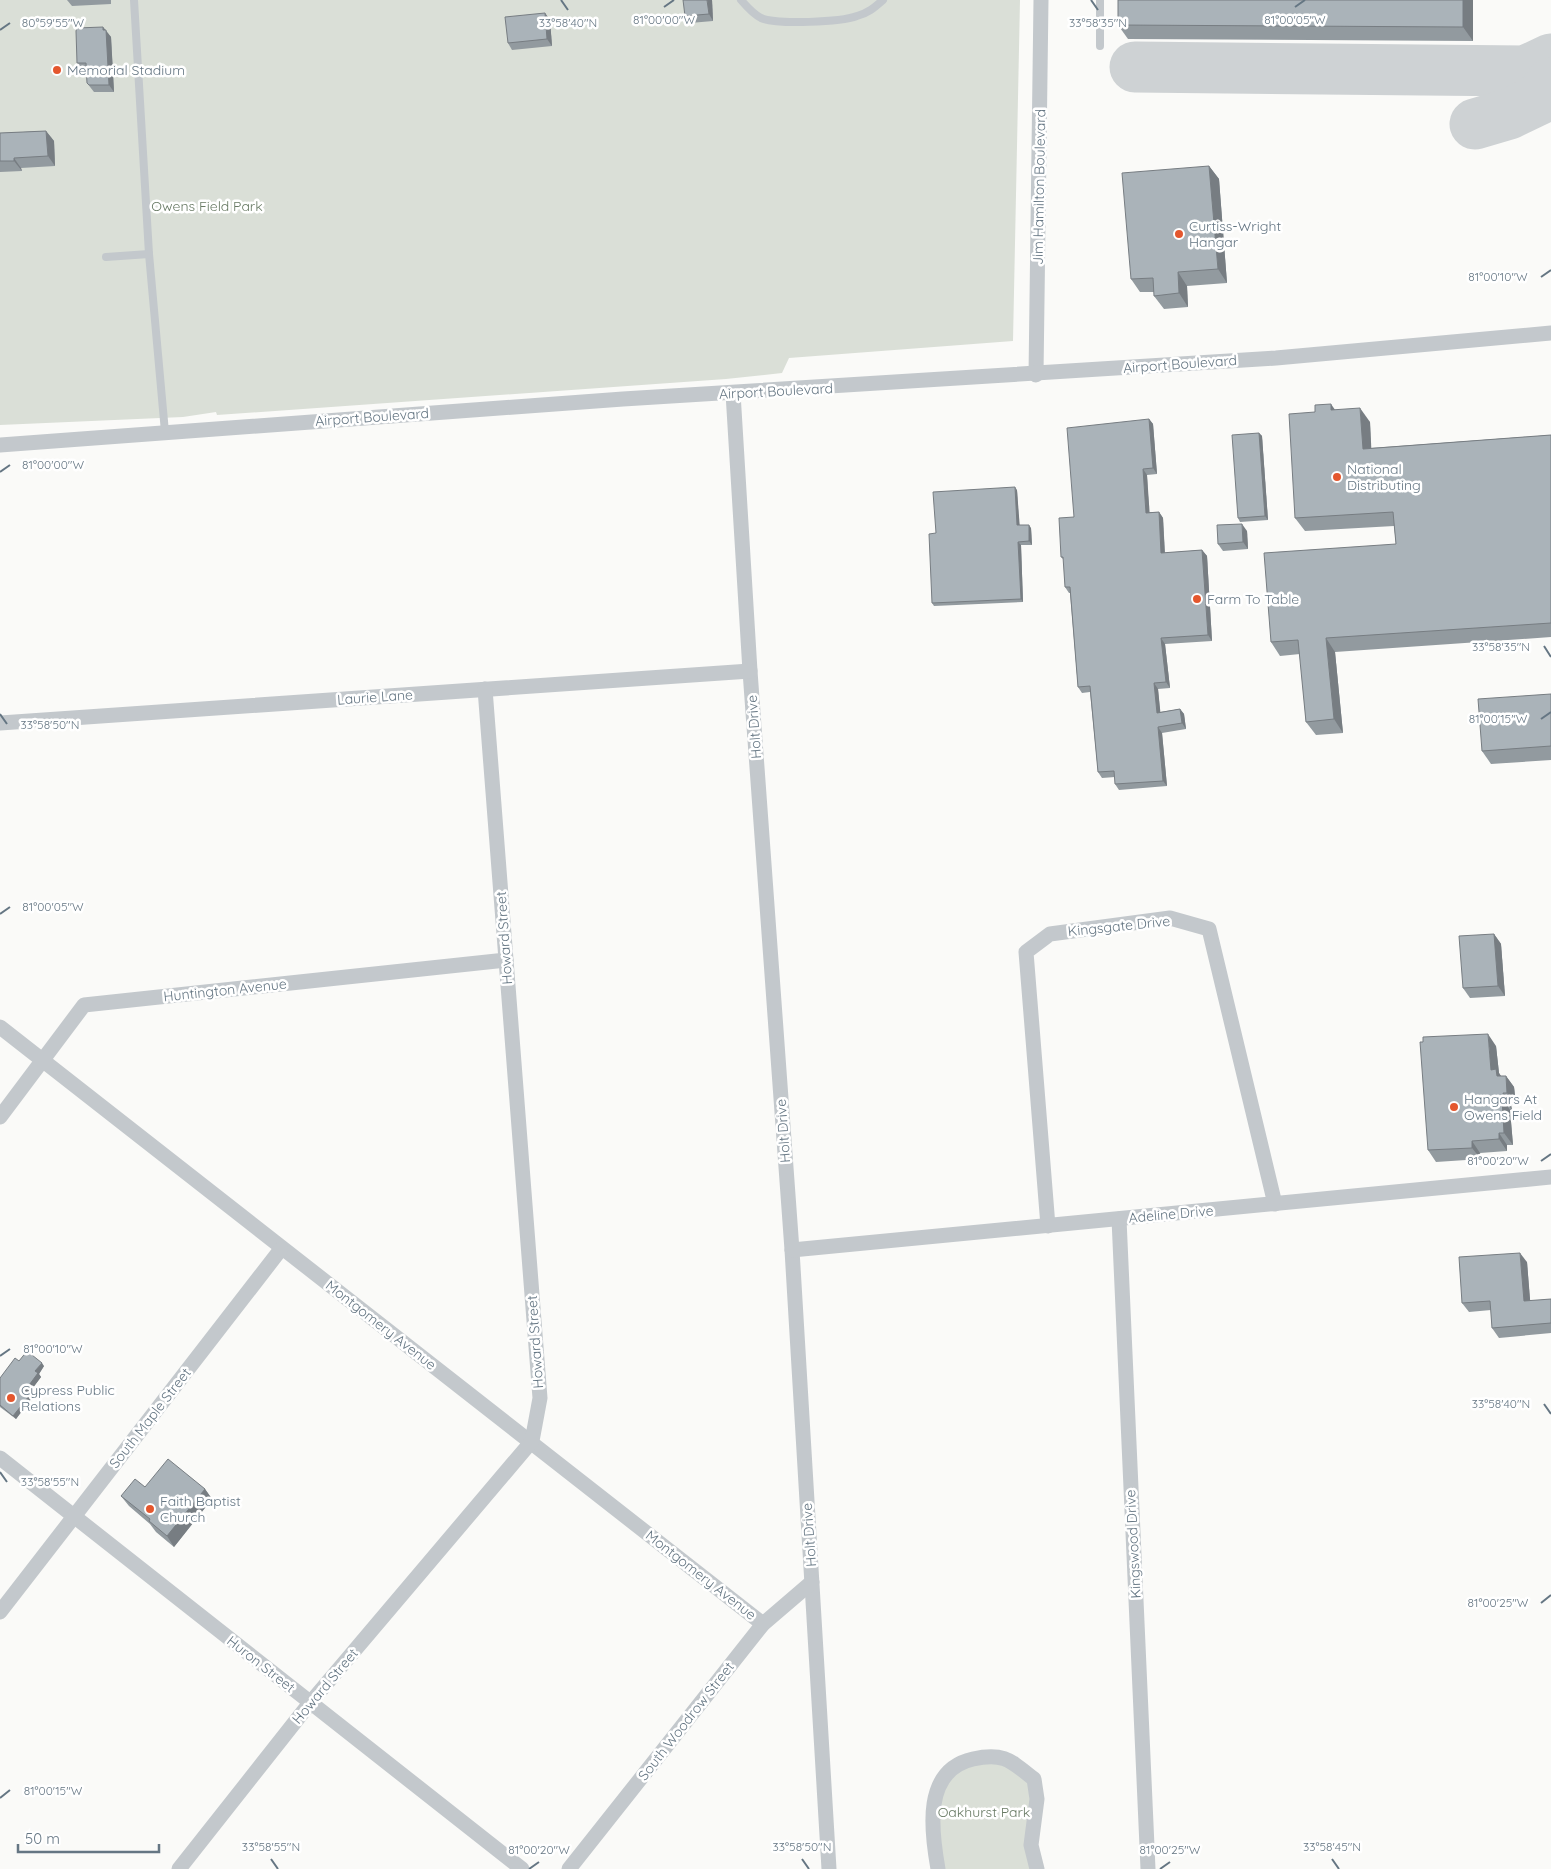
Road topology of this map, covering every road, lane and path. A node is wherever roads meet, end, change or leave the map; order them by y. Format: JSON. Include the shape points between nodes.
{"nodes":[{"id":1,"x":134,"y":0,"type":"edge"},
{"id":2,"x":742,"y":0,"type":"edge"},
{"id":3,"x":883,"y":0,"type":"edge"},
{"id":4,"x":1041,"y":0,"type":"edge"},
{"id":5,"x":1100,"y":0,"type":"edge"},
{"id":6,"x":1100,"y":46,"type":"dead end"},
{"id":7,"x":150,"y":254,"type":"junction"},
{"id":8,"x":106,"y":257,"type":"dead end"},
{"id":9,"x":1551,"y":333,"type":"edge"},
{"id":10,"x":1036,"y":375,"type":"junction"},
{"id":11,"x":732,"y":393,"type":"junction"},
{"id":12,"x":164,"y":432,"type":"junction"},
{"id":13,"x":0,"y":445,"type":"edge"},
{"id":14,"x":750,"y":671,"type":"junction"},
{"id":15,"x":485,"y":689,"type":"junction"},
{"id":16,"x":0,"y":723,"type":"edge"},
{"id":17,"x":506,"y":960,"type":"junction"},
{"id":18,"x":0,"y":1026,"type":"edge"},
{"id":19,"x":43,"y":1061,"type":"junction"},
{"id":20,"x":0,"y":1117,"type":"edge"},
{"id":21,"x":1551,"y":1177,"type":"edge"},
{"id":22,"x":1275,"y":1204,"type":"junction"},
{"id":23,"x":1119,"y":1219,"type":"junction"},
{"id":24,"x":1048,"y":1226,"type":"junction"},
{"id":25,"x":281,"y":1249,"type":"junction"},
{"id":26,"x":792,"y":1250,"type":"junction"},
{"id":27,"x":532,"y":1441,"type":"junction"},
{"id":28,"x":0,"y":1458,"type":"edge"},
{"id":29,"x":74,"y":1516,"type":"junction"},
{"id":30,"x":812,"y":1582,"type":"junction"},
{"id":31,"x":0,"y":1612,"type":"edge"},
{"id":32,"x":763,"y":1624,"type":"junction"},
{"id":33,"x":310,"y":1702,"type":"junction"},
{"id":34,"x":179,"y":1869,"type":"edge"},
{"id":35,"x":522,"y":1869,"type":"edge"},
{"id":36,"x":569,"y":1869,"type":"edge"},
{"id":37,"x":829,"y":1869,"type":"edge"},
{"id":38,"x":938,"y":1869,"type":"edge"},
{"id":39,"x":1037,"y":1869,"type":"edge"},
{"id":40,"x":1148,"y":1869,"type":"edge"}],
"edges":[{"from":1,"to":7,"type":"lane"},
{"from":2,"to":3,"type":"lane","via":[[761,18],[786,23],[854,18],[872,10]]},
{"from":4,"to":10,"type":"street","name":"Jim Hamilton Boulevard"},
{"from":5,"to":6,"type":"lane"},
{"from":7,"to":8,"type":"lane"},
{"from":7,"to":12,"type":"lane"},
{"from":9,"to":10,"type":"street","name":"Airport Boulevard","via":[[1276,358]]},
{"from":10,"to":11,"type":"street","name":"Airport Boulevard"},
{"from":11,"to":12,"type":"street","name":"Airport Boulevard"},
{"from":11,"to":14,"type":"street","name":"Holt Drive"},
{"from":12,"to":13,"type":"street","name":"Airport Boulevard"},
{"from":14,"to":15,"type":"street","name":"Laurie Lane"},
{"from":14,"to":26,"type":"street","name":"Holt Drive"},
{"from":15,"to":16,"type":"street","name":"Laurie Lane"},
{"from":15,"to":17,"type":"street","name":"Howard Street"},
{"from":17,"to":19,"type":"street","name":"Huntington Avenue","via":[[84,1004]]},
{"from":17,"to":27,"type":"street","name":"Howard Street","via":[[540,1398]]},
{"from":18,"to":19,"type":"street","name":"Montgomery Avenue"},
{"from":19,"to":20,"type":"street","name":"Huntington Avenue"},
{"from":19,"to":25,"type":"street","name":"Montgomery Avenue"},
{"from":21,"to":22,"type":"street","name":"Adeline Drive"},
{"from":22,"to":23,"type":"street","name":"Adeline Drive"},
{"from":22,"to":24,"type":"street","name":"Kingsgate Drive","via":[[1209,929],[1170,918],[1050,934],[1026,952]]},
{"from":23,"to":24,"type":"street","name":"Adeline Drive"},
{"from":23,"to":40,"type":"street","name":"Kingswood Drive"},
{"from":24,"to":26,"type":"street","name":"Adeline Drive"},
{"from":25,"to":27,"type":"street","name":"Montgomery Avenue"},
{"from":25,"to":29,"type":"street","name":"South Maple Street"},
{"from":26,"to":30,"type":"street","name":"Holt Drive"},
{"from":27,"to":32,"type":"street","name":"Montgomery Avenue"},
{"from":27,"to":33,"type":"street","name":"Howard Street"},
{"from":28,"to":29,"type":"street","name":"Huron Street"},
{"from":29,"to":31,"type":"street","name":"South Maple Street"},
{"from":29,"to":33,"type":"street","name":"Huron Street"},
{"from":30,"to":32,"type":"street","name":"South Woodrow Street"},
{"from":30,"to":37,"type":"street","name":"Holt Drive"},
{"from":32,"to":36,"type":"street","name":"South Woodrow Street"},
{"from":33,"to":34,"type":"street","name":"Howard Street"},
{"from":33,"to":35,"type":"street","name":"Huron Street"},
{"from":38,"to":39,"type":"street","via":[[934,1799],[944,1774],[964,1761],[985,1756],[1010,1759],[1034,1779],[1037,1799],[1031,1845]]}]}
